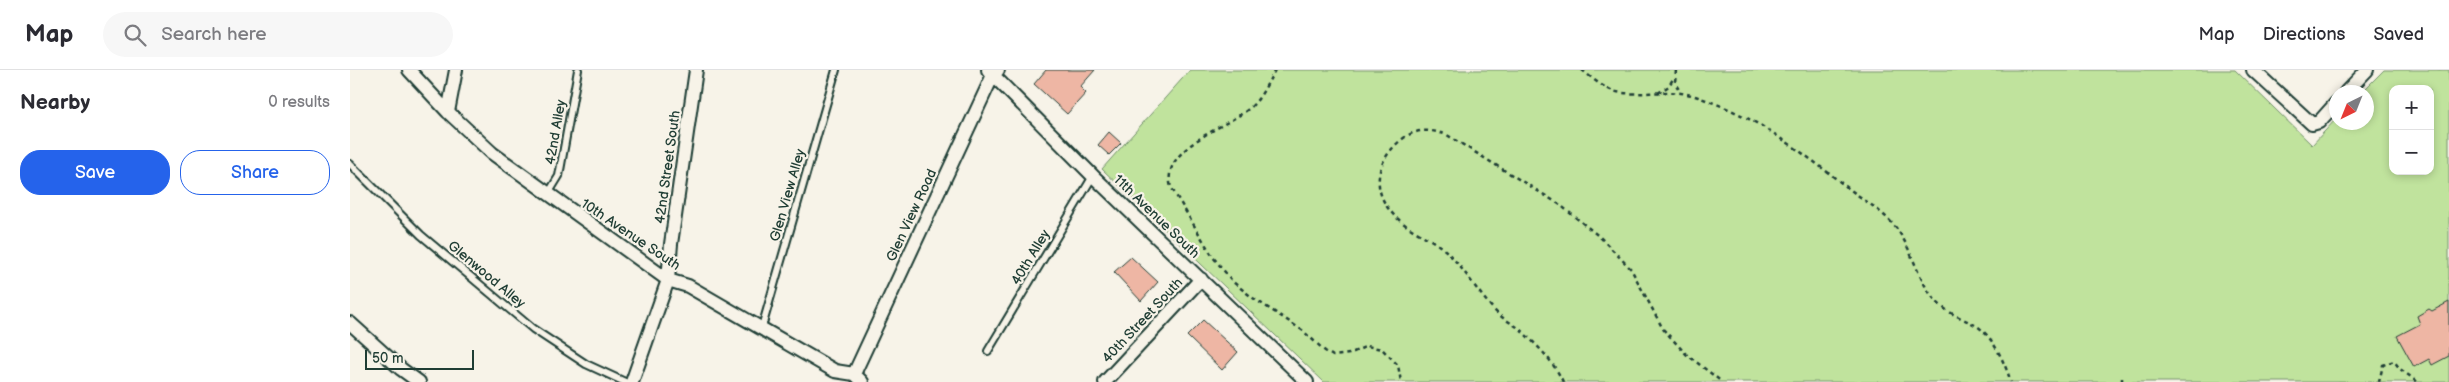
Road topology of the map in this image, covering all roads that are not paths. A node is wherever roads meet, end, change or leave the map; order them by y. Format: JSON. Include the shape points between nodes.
{"nodes":[{"id":1,"x":409,"y":70,"type":"edge"},
{"id":2,"x":456,"y":70,"type":"edge"},
{"id":3,"x":578,"y":70,"type":"edge"},
{"id":4,"x":696,"y":70,"type":"edge"},
{"id":5,"x":836,"y":70,"type":"edge"},
{"id":6,"x":2253,"y":70,"type":"edge"},
{"id":7,"x":2367,"y":70,"type":"edge"},
{"id":8,"x":993,"y":72,"type":"edge"},
{"id":9,"x":2353,"y":85,"type":"edge"},
{"id":10,"x":2329,"y":111,"type":"edge"},
{"id":11,"x":448,"y":112,"type":"junction"},
{"id":12,"x":350,"y":164,"type":"edge"},
{"id":13,"x":1093,"y":176,"type":"junction"},
{"id":14,"x":547,"y":195,"type":"junction"},
{"id":15,"x":1201,"y":279,"type":"junction"},
{"id":16,"x":668,"y":280,"type":"junction"},
{"id":17,"x":350,"y":323,"type":"edge"},
{"id":18,"x":762,"y":327,"type":"junction"},
{"id":19,"x":988,"y":351,"type":"dead end"},
{"id":20,"x":858,"y":378,"type":"edge"},
{"id":21,"x":419,"y":382,"type":"edge"},
{"id":22,"x":625,"y":382,"type":"edge"},
{"id":23,"x":632,"y":382,"type":"edge"},
{"id":24,"x":1105,"y":382,"type":"edge"},
{"id":25,"x":1307,"y":382,"type":"edge"}],
"edges":[{"from":1,"to":11,"type":"street","name":"10th Avenue South"},
{"from":2,"to":11,"type":"street"},
{"from":3,"to":14,"type":"lane","name":"42nd Alley","via":[[559,176]]},
{"from":4,"to":16,"type":"street","name":"42nd Street South"},
{"from":5,"to":18,"type":"lane","name":"Glen View Alley"},
{"from":6,"to":10,"type":"street","via":[[2312,124],[2319,122]]},
{"from":7,"to":9,"type":"street"},
{"from":8,"to":13,"type":"street","name":"11th Avenue South"},
{"from":8,"to":20,"type":"street","name":"Glen View Road"},
{"from":11,"to":14,"type":"street","name":"10th Avenue South","via":[[492,153]]},
{"from":12,"to":22,"type":"lane","name":"Glenwood Alley","via":[[421,235],[533,329],[586,364]]},
{"from":13,"to":15,"type":"street","name":"11th Avenue South"},
{"from":13,"to":19,"type":"lane","name":"40th Alley"},
{"from":14,"to":16,"type":"street","name":"10th Avenue South"},
{"from":15,"to":24,"type":"street","name":"40th Street South"},
{"from":15,"to":25,"type":"street","name":"11th Avenue South"},
{"from":16,"to":18,"type":"street","name":"10th Avenue South","via":[[688,286]]},
{"from":16,"to":23,"type":"street","name":"42nd Street South"},
{"from":17,"to":21,"type":"street"},
{"from":18,"to":20,"type":"street","name":"10th Avenue South","via":[[835,371]]}]}
